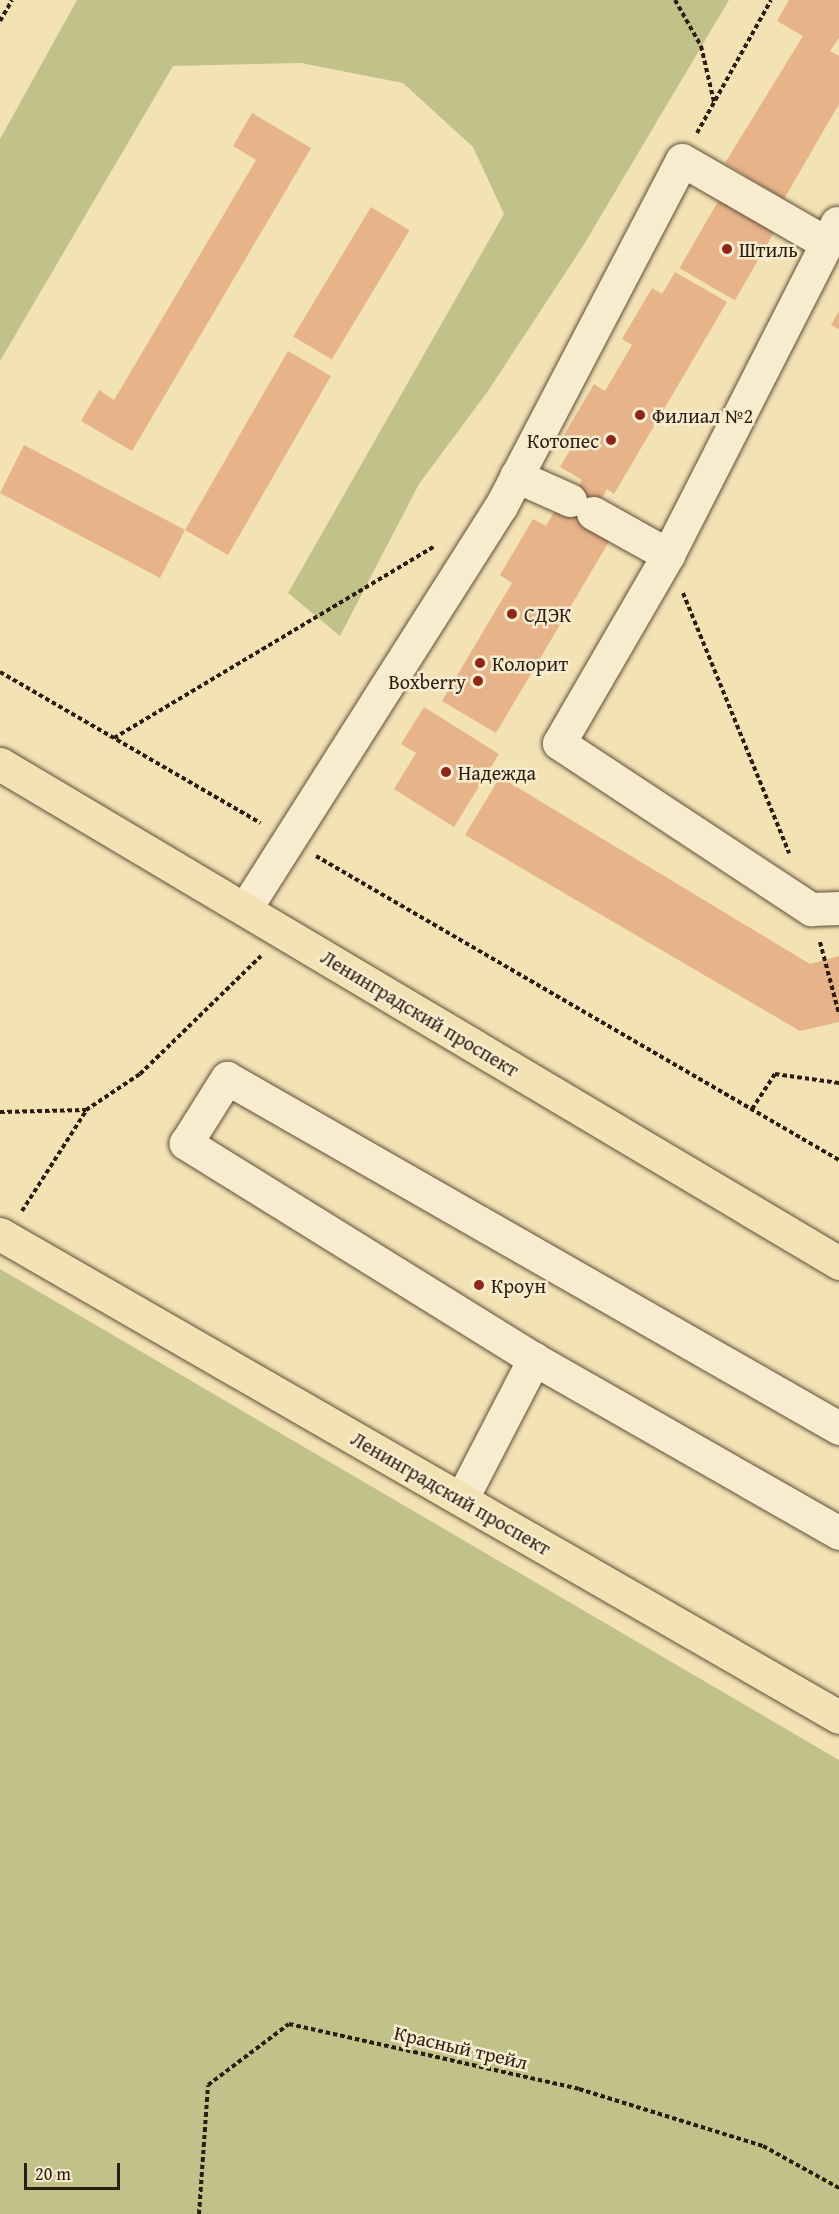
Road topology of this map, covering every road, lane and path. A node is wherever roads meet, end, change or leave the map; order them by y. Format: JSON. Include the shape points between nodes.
{"nodes":[{"id":1,"x":12,"y":0,"type":"edge"},
{"id":2,"x":675,"y":0,"type":"edge"},
{"id":3,"x":771,"y":0,"type":"edge"},
{"id":4,"x":0,"y":21,"type":"edge"},
{"id":5,"x":714,"y":102,"type":"junction"},
{"id":6,"x":682,"y":160,"type":"junction"},
{"id":7,"x":836,"y":227,"type":"edge"},
{"id":8,"x":516,"y":476,"type":"junction"},
{"id":9,"x":440,"y":543,"type":"dead end"},
{"id":10,"x":668,"y":555,"type":"junction"},
{"id":11,"x":0,"y":672,"type":"edge"},
{"id":12,"x":114,"y":738,"type":"junction"},
{"id":13,"x":0,"y":764,"type":"edge"},
{"id":14,"x":289,"y":840,"type":"junction"},
{"id":15,"x":245,"y":909,"type":"junction"},
{"id":16,"x":825,"y":909,"type":"edge"},
{"id":17,"x":286,"y":932,"type":"junction"},
{"id":18,"x":839,"y":1014,"type":"edge"},
{"id":19,"x":839,"y":1083,"type":"edge"},
{"id":20,"x":752,"y":1109,"type":"junction"},
{"id":21,"x":86,"y":1110,"type":"junction"},
{"id":22,"x":0,"y":1112,"type":"edge"},
{"id":23,"x":839,"y":1160,"type":"edge"},
{"id":24,"x":3,"y":1236,"type":"edge"},
{"id":25,"x":839,"y":1263,"type":"edge"},
{"id":26,"x":534,"y":1359,"type":"junction"},
{"id":27,"x":839,"y":1428,"type":"edge"},
{"id":28,"x":462,"y":1498,"type":"junction"},
{"id":29,"x":839,"y":1533,"type":"edge"},
{"id":30,"x":839,"y":1717,"type":"edge"},
{"id":31,"x":839,"y":2188,"type":"edge"},
{"id":32,"x":198,"y":2214,"type":"edge"}],
"edges":[{"from":1,"to":4,"type":"path"},
{"from":2,"to":5,"type":"path","via":[[701,46]]},
{"from":3,"to":5,"type":"path"},
{"from":5,"to":6,"type":"path"},
{"from":6,"to":7,"type":"lane"},
{"from":6,"to":8,"type":"lane"},
{"from":7,"to":10,"type":"lane"},
{"from":8,"to":10,"type":"lane"},
{"from":8,"to":14,"type":"lane"},
{"from":9,"to":12,"type":"path"},
{"from":10,"to":16,"type":"path"},
{"from":10,"to":16,"type":"lane","via":[[559,743]]},
{"from":11,"to":12,"type":"path"},
{"from":12,"to":14,"type":"path"},
{"from":13,"to":15,"type":"main road","name":"Ленинградский проспект"},
{"from":14,"to":15,"type":"lane"},
{"from":14,"to":20,"type":"path"},
{"from":15,"to":17,"type":"main road","name":"Ленинградский проспект"},
{"from":16,"to":18,"type":"path"},
{"from":17,"to":21,"type":"path","via":[[140,1074]]},
{"from":17,"to":25,"type":"main road","name":"Ленинградский проспект"},
{"from":19,"to":20,"type":"path","via":[[775,1074]]},
{"from":20,"to":23,"type":"path"},
{"from":21,"to":22,"type":"path"},
{"from":21,"to":24,"type":"path"},
{"from":24,"to":28,"type":"main road","name":"Ленинградский проспект"},
{"from":26,"to":27,"type":"lane","via":[[186,1143],[227,1078]]},
{"from":26,"to":28,"type":"lane"},
{"from":26,"to":29,"type":"lane"},
{"from":28,"to":30,"type":"main road","name":"Ленинградский проспект"},
{"from":31,"to":32,"type":"path","name":"Красный трейл","via":[[763,2146],[579,2089],[289,2024],[208,2085]]}]}
